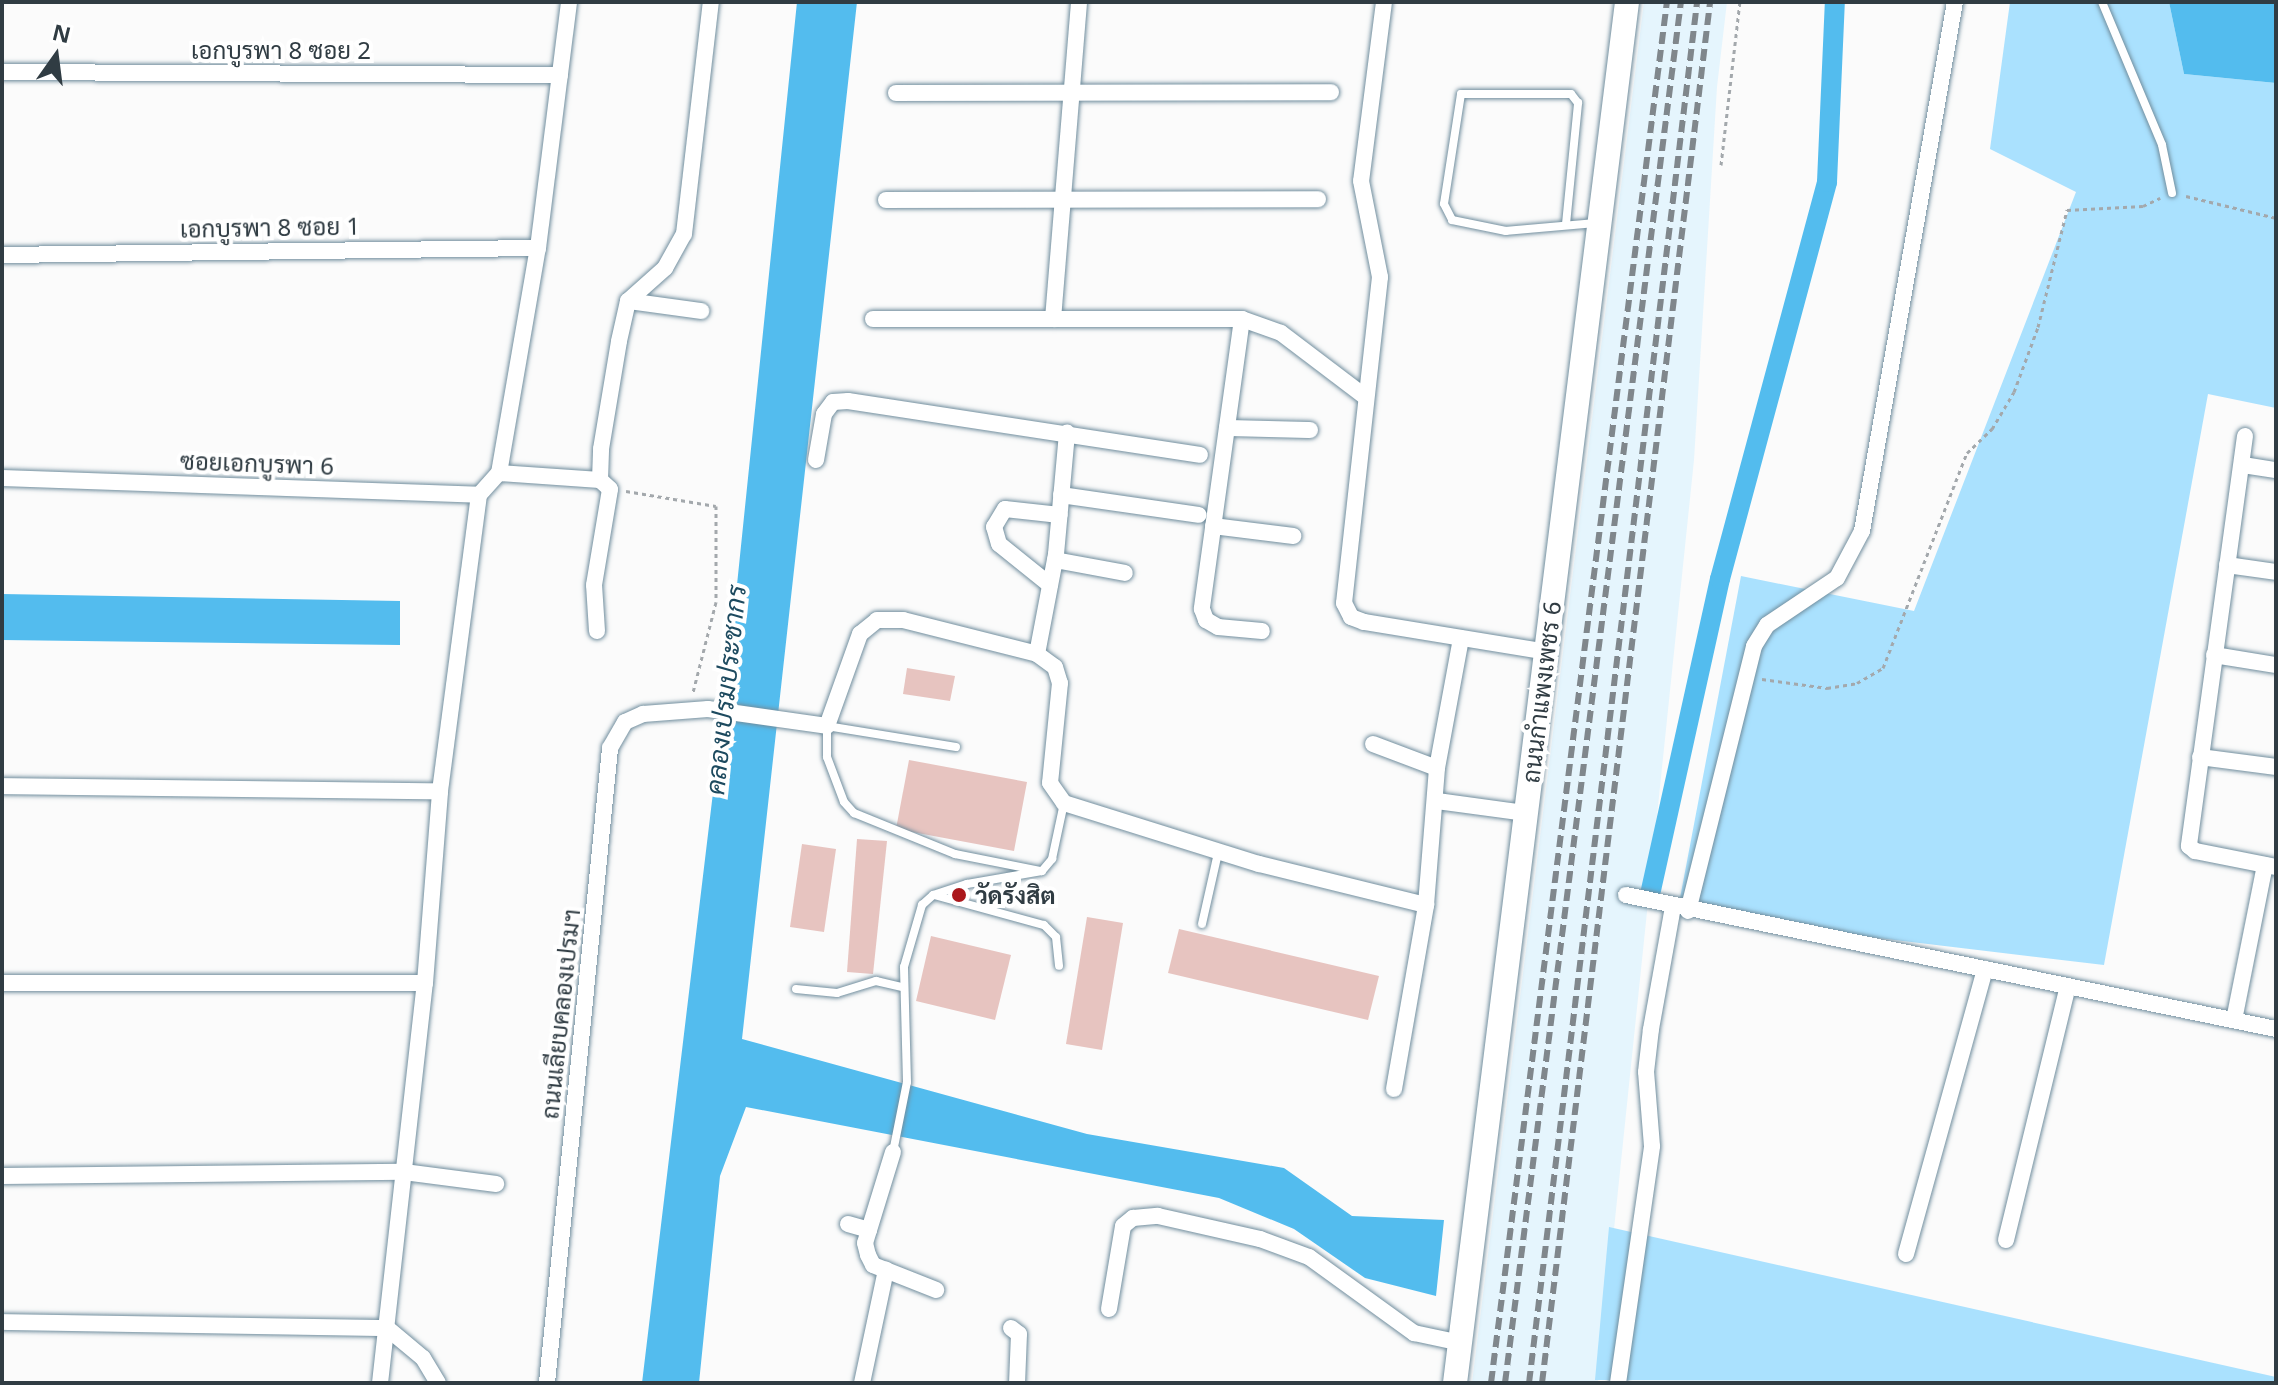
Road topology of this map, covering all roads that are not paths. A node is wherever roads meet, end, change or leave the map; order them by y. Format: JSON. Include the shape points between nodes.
{"nodes":[{"id":1,"x":569,"y":2,"type":"edge"},
{"id":2,"x":711,"y":2,"type":"edge"},
{"id":3,"x":1079,"y":2,"type":"edge"},
{"id":4,"x":1384,"y":2,"type":"edge"},
{"id":5,"x":1627,"y":2,"type":"edge"},
{"id":6,"x":1955,"y":2,"type":"edge"},
{"id":7,"x":2102,"y":2,"type":"edge"},
{"id":8,"x":2,"y":72,"type":"edge"},
{"id":9,"x":560,"y":75,"type":"junction"},
{"id":10,"x":1331,"y":92,"type":"dead end"},
{"id":11,"x":896,"y":93,"type":"dead end"},
{"id":12,"x":1072,"y":94,"type":"junction"},
{"id":13,"x":2172,"y":193,"type":"road end"},
{"id":14,"x":1318,"y":199,"type":"dead end"},
{"id":15,"x":886,"y":200,"type":"dead end"},
{"id":16,"x":1063,"y":200,"type":"junction"},
{"id":17,"x":1600,"y":223,"type":"junction"},
{"id":18,"x":1566,"y":224,"type":"junction"},
{"id":19,"x":538,"y":248,"type":"junction"},
{"id":20,"x":2,"y":255,"type":"edge"},
{"id":21,"x":628,"y":301,"type":"junction"},
{"id":22,"x":701,"y":311,"type":"dead end"},
{"id":23,"x":873,"y":319,"type":"dead end"},
{"id":24,"x":1053,"y":319,"type":"junction"},
{"id":25,"x":1242,"y":319,"type":"junction"},
{"id":26,"x":1364,"y":396,"type":"junction"},
{"id":27,"x":1227,"y":428,"type":"junction"},
{"id":28,"x":1310,"y":430,"type":"dead end"},
{"id":29,"x":1067,"y":432,"type":"junction"},
{"id":30,"x":2245,"y":436,"type":"dead end"},
{"id":31,"x":1200,"y":455,"type":"dead end"},
{"id":32,"x":816,"y":460,"type":"dead end"},
{"id":33,"x":2243,"y":465,"type":"junction"},
{"id":34,"x":2276,"y":470,"type":"edge"},
{"id":35,"x":499,"y":473,"type":"junction"},
{"id":36,"x":2,"y":478,"type":"edge"},
{"id":37,"x":605,"y":484,"type":"junction"},
{"id":38,"x":479,"y":495,"type":"junction"},
{"id":39,"x":1061,"y":495,"type":"junction"},
{"id":40,"x":1060,"y":515,"type":"junction"},
{"id":41,"x":1199,"y":515,"type":"dead end"},
{"id":42,"x":1213,"y":526,"type":"junction"},
{"id":43,"x":1293,"y":536,"type":"dead end"},
{"id":44,"x":1055,"y":560,"type":"junction"},
{"id":45,"x":2227,"y":565,"type":"junction"},
{"id":46,"x":2276,"y":572,"type":"edge"},
{"id":47,"x":1125,"y":573,"type":"dead end"},
{"id":48,"x":1050,"y":585,"type":"junction"},
{"id":49,"x":597,"y":631,"type":"dead end"},
{"id":50,"x":1262,"y":631,"type":"dead end"},
{"id":51,"x":1461,"y":638,"type":"junction"},
{"id":52,"x":1547,"y":652,"type":"junction"},
{"id":53,"x":1037,"y":654,"type":"junction"},
{"id":54,"x":2214,"y":655,"type":"junction"},
{"id":55,"x":2276,"y":665,"type":"edge"},
{"id":56,"x":827,"y":726,"type":"junction"},
{"id":57,"x":1373,"y":744,"type":"dead end"},
{"id":58,"x":956,"y":747,"type":"dead end"},
{"id":59,"x":2200,"y":757,"type":"junction"},
{"id":60,"x":2276,"y":767,"type":"edge"},
{"id":61,"x":1437,"y":768,"type":"junction"},
{"id":62,"x":2,"y":786,"type":"edge"},
{"id":63,"x":440,"y":791,"type":"junction"},
{"id":64,"x":1437,"y":801,"type":"junction"},
{"id":65,"x":1064,"y":803,"type":"junction"},
{"id":66,"x":1526,"y":813,"type":"junction"},
{"id":67,"x":1218,"y":853,"type":"junction"},
{"id":68,"x":2271,"y":866,"type":"edge"},
{"id":69,"x":1042,"y":871,"type":"junction"},
{"id":70,"x":933,"y":895,"type":"junction"},
{"id":71,"x":1626,"y":895,"type":"dead end"},
{"id":72,"x":1426,"y":905,"type":"junction"},
{"id":73,"x":1680,"y":909,"type":"junction"},
{"id":74,"x":1202,"y":924,"type":"dead end"},
{"id":75,"x":1059,"y":966,"type":"dead end"},
{"id":76,"x":1985,"y":969,"type":"junction"},
{"id":77,"x":2,"y":983,"type":"edge"},
{"id":78,"x":425,"y":983,"type":"junction"},
{"id":79,"x":2068,"y":986,"type":"junction"},
{"id":80,"x":903,"y":987,"type":"junction"},
{"id":81,"x":796,"y":989,"type":"dead end"},
{"id":82,"x":2234,"y":1020,"type":"junction"},
{"id":83,"x":2276,"y":1029,"type":"edge"},
{"id":84,"x":1394,"y":1089,"type":"dead end"},
{"id":85,"x":893,"y":1152,"type":"joint"},
{"id":86,"x":404,"y":1172,"type":"junction"},
{"id":87,"x":2,"y":1176,"type":"edge"},
{"id":88,"x":496,"y":1184,"type":"dead end"},
{"id":89,"x":848,"y":1224,"type":"dead end"},
{"id":90,"x":869,"y":1230,"type":"junction"},
{"id":91,"x":2006,"y":1240,"type":"dead end"},
{"id":92,"x":1906,"y":1254,"type":"dead end"},
{"id":93,"x":886,"y":1270,"type":"junction"},
{"id":94,"x":936,"y":1290,"type":"dead end"},
{"id":95,"x":1109,"y":1309,"type":"dead end"},
{"id":96,"x":2,"y":1322,"type":"edge"},
{"id":97,"x":387,"y":1328,"type":"junction"},
{"id":98,"x":1011,"y":1328,"type":"dead end"},
{"id":99,"x":1461,"y":1343,"type":"junction"},
{"id":100,"x":380,"y":1383,"type":"edge"},
{"id":101,"x":438,"y":1383,"type":"edge"},
{"id":102,"x":547,"y":1383,"type":"edge"},
{"id":103,"x":862,"y":1383,"type":"edge"},
{"id":104,"x":1017,"y":1383,"type":"edge"},
{"id":105,"x":1455,"y":1383,"type":"edge"},
{"id":106,"x":1618,"y":1383,"type":"edge"}],
"edges":[{"from":1,"to":9,"type":"street"},
{"from":2,"to":21,"type":"street","via":[[684,234],[665,268]]},
{"from":3,"to":12,"type":"street"},
{"from":4,"to":26,"type":"street","via":[[1361,181],[1380,277]]},
{"from":5,"to":17,"type":"main road","name":"ถนนกำแพงเพชร 6"},
{"from":6,"to":73,"type":"street","via":[[1862,531],[1837,578],[1767,625],[1754,646]]},
{"from":7,"to":13,"type":"lane","via":[[2162,145]]},
{"from":8,"to":9,"type":"street","name":"เอกบูรพา 8 ซอย 2"},
{"from":9,"to":19,"type":"street"},
{"from":10,"to":12,"type":"street"},
{"from":11,"to":12,"type":"street"},
{"from":12,"to":16,"type":"street"},
{"from":14,"to":16,"type":"street"},
{"from":15,"to":16,"type":"street"},
{"from":16,"to":24,"type":"street"},
{"from":17,"to":18,"type":"lane"},
{"from":17,"to":52,"type":"main road","name":"ถนนกำแพงเพชร 6"},
{"from":18,"to":18,"type":"lane","via":[[1578,103],[1571,94],[1461,94],[1446,213],[1452,220],[1506,231]]},
{"from":19,"to":20,"type":"street","name":"เอกบูรพา 8 ซอย 1"},
{"from":19,"to":35,"type":"street"},
{"from":21,"to":22,"type":"street"},
{"from":21,"to":37,"type":"street"},
{"from":23,"to":24,"type":"street"},
{"from":24,"to":25,"type":"street"},
{"from":25,"to":26,"type":"street","via":[[1281,333]]},
{"from":25,"to":27,"type":"street"},
{"from":26,"to":51,"type":"street","via":[[1344,603],[1351,617],[1364,622]]},
{"from":27,"to":28,"type":"street"},
{"from":27,"to":42,"type":"street"},
{"from":29,"to":31,"type":"street"},
{"from":29,"to":32,"type":"street","via":[[833,402],[824,414]]},
{"from":29,"to":39,"type":"street"},
{"from":30,"to":33,"type":"street"},
{"from":33,"to":34,"type":"street"},
{"from":33,"to":45,"type":"street"},
{"from":35,"to":37,"type":"street"},
{"from":35,"to":38,"type":"street"},
{"from":36,"to":38,"type":"street","name":"ซอยเอกบูรพา 6"},
{"from":37,"to":49,"type":"street","via":[[594,585]]},
{"from":38,"to":63,"type":"street"},
{"from":39,"to":40,"type":"street"},
{"from":39,"to":41,"type":"street"},
{"from":40,"to":44,"type":"street"},
{"from":40,"to":48,"type":"street","via":[[1005,509],[994,527],[999,544]]},
{"from":42,"to":43,"type":"street"},
{"from":42,"to":50,"type":"street","via":[[1202,609],[1206,620],[1218,627]]},
{"from":44,"to":47,"type":"street"},
{"from":44,"to":48,"type":"street"},
{"from":45,"to":46,"type":"street"},
{"from":45,"to":54,"type":"street"},
{"from":48,"to":53,"type":"street"},
{"from":51,"to":52,"type":"street"},
{"from":51,"to":61,"type":"street"},
{"from":52,"to":66,"type":"main road","name":"ถนนกำแพงเพชร 6"},
{"from":53,"to":56,"type":"street","via":[[903,620],[877,620],[860,634]]},
{"from":53,"to":65,"type":"street","via":[[1055,667],[1060,683],[1050,783]]},
{"from":54,"to":55,"type":"street"},
{"from":54,"to":59,"type":"street"},
{"from":56,"to":58,"type":"lane"},
{"from":56,"to":69,"type":"lane","via":[[827,757],[844,802],[854,813],[955,854]]},
{"from":56,"to":102,"type":"street","name":"ถนนเลียบคลองเปรมฯ","via":[[700,710],[643,714],[625,722],[610,748]]},
{"from":57,"to":61,"type":"street"},
{"from":59,"to":60,"type":"street"},
{"from":59,"to":68,"type":"street","via":[[2189,846]]},
{"from":61,"to":64,"type":"street"},
{"from":62,"to":63,"type":"street"},
{"from":63,"to":78,"type":"street"},
{"from":64,"to":66,"type":"street"},
{"from":64,"to":72,"type":"street"},
{"from":65,"to":67,"type":"street"},
{"from":65,"to":69,"type":"lane","via":[[1052,859]]},
{"from":66,"to":99,"type":"main road","name":"ถนนกำแพงเพชร 6"},
{"from":67,"to":72,"type":"street"},
{"from":67,"to":74,"type":"lane"},
{"from":68,"to":82,"type":"street"},
{"from":69,"to":70,"type":"lane"},
{"from":70,"to":75,"type":"lane","via":[[1044,925],[1056,937]]},
{"from":70,"to":80,"type":"lane","via":[[922,905],[910,936]]},
{"from":71,"to":73,"type":"street"},
{"from":72,"to":84,"type":"street"},
{"from":73,"to":76,"type":"street"},
{"from":73,"to":106,"type":"street","via":[[1648,1058],[1652,1146]]},
{"from":76,"to":79,"type":"street"},
{"from":76,"to":92,"type":"street"},
{"from":77,"to":78,"type":"street"},
{"from":78,"to":86,"type":"street"},
{"from":79,"to":82,"type":"street"},
{"from":79,"to":91,"type":"street"},
{"from":80,"to":81,"type":"lane","via":[[876,981],[837,993]]},
{"from":80,"to":85,"type":"lane","via":[[907,1082]]},
{"from":82,"to":83,"type":"street"},
{"from":85,"to":90,"type":"street"},
{"from":86,"to":87,"type":"street"},
{"from":86,"to":88,"type":"street"},
{"from":86,"to":97,"type":"street"},
{"from":89,"to":90,"type":"street"},
{"from":90,"to":93,"type":"street","via":[[868,1255]]},
{"from":93,"to":94,"type":"street"},
{"from":93,"to":103,"type":"street"},
{"from":95,"to":99,"type":"street","via":[[1123,1226],[1133,1218],[1158,1216],[1260,1239],[1309,1257],[1414,1333]]},
{"from":96,"to":97,"type":"street"},
{"from":97,"to":100,"type":"street"},
{"from":97,"to":101,"type":"street","via":[[423,1358]]},
{"from":98,"to":104,"type":"street","via":[[1019,1334]]},
{"from":99,"to":105,"type":"main road","name":"ถนนกำแพงเพชร 6"}]}
